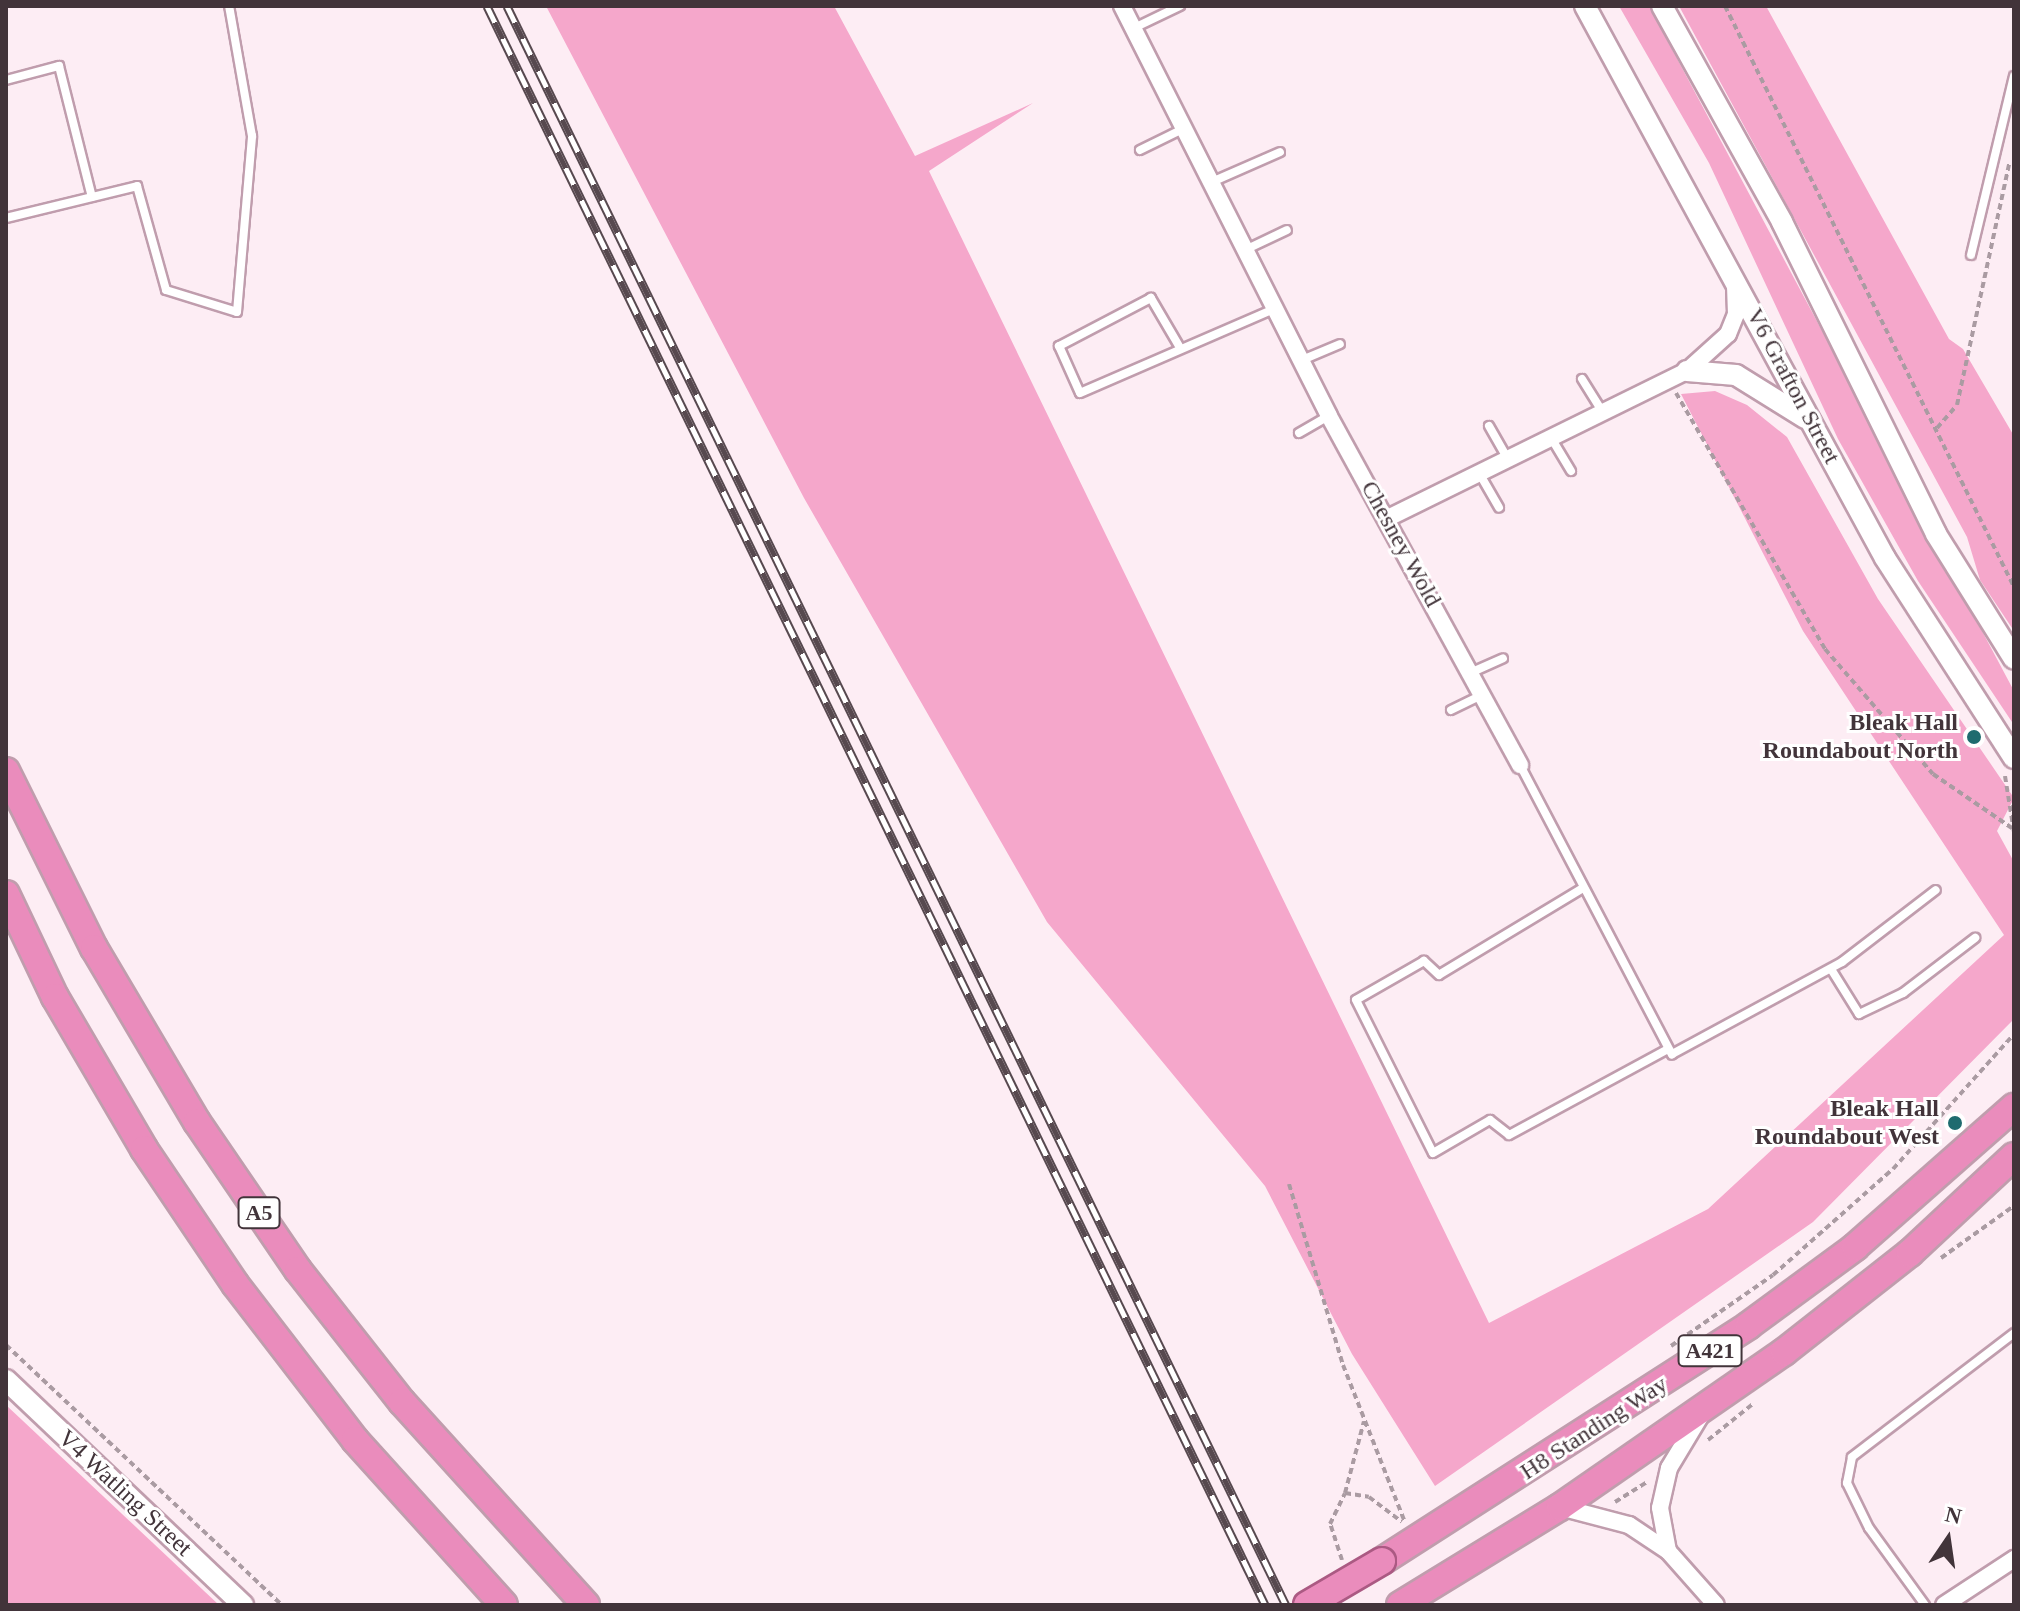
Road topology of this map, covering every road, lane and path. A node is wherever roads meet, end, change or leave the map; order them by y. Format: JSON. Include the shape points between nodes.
{"nodes":[{"id":1,"x":229,"y":6,"type":"edge"},
{"id":2,"x":1122,"y":6,"type":"edge"},
{"id":3,"x":1180,"y":6,"type":"edge"},
{"id":4,"x":1585,"y":6,"type":"edge"},
{"id":5,"x":1662,"y":6,"type":"edge"},
{"id":6,"x":1725,"y":6,"type":"edge"},
{"id":7,"x":1134,"y":28,"type":"junction"},
{"id":8,"x":2014,"y":76,"type":"edge"},
{"id":9,"x":6,"y":80,"type":"edge"},
{"id":10,"x":1186,"y":128,"type":"junction"},
{"id":11,"x":1140,"y":150,"type":"dead end"},
{"id":12,"x":1280,"y":152,"type":"dead end"},
{"id":13,"x":2011,"y":157,"type":"dead end"},
{"id":14,"x":1214,"y":181,"type":"junction"},
{"id":15,"x":92,"y":197,"type":"junction"},
{"id":16,"x":6,"y":218,"type":"edge"},
{"id":17,"x":1287,"y":230,"type":"dead end"},
{"id":18,"x":1247,"y":249,"type":"junction"},
{"id":19,"x":1971,"y":255,"type":"dead end"},
{"id":20,"x":1734,"y":274,"type":"junction"},
{"id":21,"x":1275,"y":308,"type":"junction"},
{"id":22,"x":1340,"y":344,"type":"dead end"},
{"id":23,"x":1179,"y":346,"type":"junction"},
{"id":24,"x":1302,"y":360,"type":"junction"},
{"id":25,"x":1678,"y":376,"type":"junction"},
{"id":26,"x":1582,"y":379,"type":"dead end"},
{"id":27,"x":1603,"y":412,"type":"junction"},
{"id":28,"x":1329,"y":416,"type":"junction"},
{"id":29,"x":1812,"y":423,"type":"junction"},
{"id":30,"x":1489,"y":426,"type":"dead end"},
{"id":31,"x":1937,"y":428,"type":"junction"},
{"id":32,"x":1299,"y":433,"type":"dead end"},
{"id":33,"x":1553,"y":441,"type":"junction"},
{"id":34,"x":1510,"y":462,"type":"junction"},
{"id":35,"x":1571,"y":471,"type":"dead end"},
{"id":36,"x":1482,"y":478,"type":"junction"},
{"id":37,"x":1499,"y":508,"type":"dead end"},
{"id":38,"x":1388,"y":518,"type":"junction"},
{"id":39,"x":2014,"y":587,"type":"edge"},
{"id":40,"x":1503,"y":658,"type":"dead end"},
{"id":41,"x":2014,"y":659,"type":"edge"},
{"id":42,"x":1470,"y":673,"type":"junction"},
{"id":43,"x":1480,"y":696,"type":"junction"},
{"id":44,"x":1451,"y":710,"type":"dead end"},
{"id":45,"x":2007,"y":750,"type":"edge"},
{"id":46,"x":1520,"y":765,"type":"joint"},
{"id":47,"x":6,"y":771,"type":"edge"},
{"id":48,"x":2013,"y":829,"type":"edge"},
{"id":49,"x":1583,"y":888,"type":"junction"},
{"id":50,"x":1936,"y":890,"type":"dead end"},
{"id":51,"x":6,"y":894,"type":"edge"},
{"id":52,"x":1975,"y":938,"type":"dead end"},
{"id":53,"x":1831,"y":969,"type":"junction"},
{"id":54,"x":2014,"y":1034,"type":"edge"},
{"id":55,"x":1668,"y":1049,"type":"junction"},
{"id":56,"x":2014,"y":1107,"type":"edge"},
{"id":57,"x":2014,"y":1156,"type":"edge"},
{"id":58,"x":1289,"y":1184,"type":"dead end"},
{"id":59,"x":2014,"y":1333,"type":"edge"},
{"id":60,"x":6,"y":1345,"type":"edge"},
{"id":61,"x":1656,"y":1356,"type":"dead end"},
{"id":62,"x":6,"y":1380,"type":"edge"},
{"id":63,"x":1708,"y":1404,"type":"junction"},
{"id":64,"x":1364,"y":1418,"type":"junction"},
{"id":65,"x":1345,"y":1493,"type":"junction"},
{"id":66,"x":1560,"y":1507,"type":"junction"},
{"id":67,"x":1421,"y":1519,"type":"dead end"},
{"id":68,"x":1408,"y":1529,"type":"junction"},
{"id":69,"x":1396,"y":1537,"type":"dead end"},
{"id":70,"x":1668,"y":1551,"type":"junction"},
{"id":71,"x":1342,"y":1559,"type":"dead end"},
{"id":72,"x":2014,"y":1559,"type":"edge"},
{"id":73,"x":1402,"y":1604,"type":"edge"},
{"id":74,"x":243,"y":1605,"type":"edge"},
{"id":75,"x":282,"y":1605,"type":"edge"},
{"id":76,"x":504,"y":1605,"type":"edge"},
{"id":77,"x":586,"y":1605,"type":"edge"},
{"id":78,"x":1307,"y":1605,"type":"edge"},
{"id":79,"x":1716,"y":1605,"type":"edge"},
{"id":80,"x":1925,"y":1605,"type":"edge"},
{"id":81,"x":1944,"y":1605,"type":"edge"}],
"edges":[{"from":1,"to":15,"type":"lane","via":[[252,136],[237,312],[166,290],[137,186]]},
{"from":2,"to":7,"type":"street","name":"Chesney Wold"},
{"from":3,"to":7,"type":"lane"},
{"from":4,"to":20,"type":"street","name":"V6 Grafton Street"},
{"from":5,"to":41,"type":"street","via":[[1782,222],[1936,534]]},
{"from":6,"to":31,"type":"path"},
{"from":7,"to":10,"type":"street","name":"Chesney Wold"},
{"from":8,"to":19,"type":"lane"},
{"from":9,"to":15,"type":"lane","via":[[59,66]]},
{"from":10,"to":11,"type":"lane"},
{"from":10,"to":14,"type":"street","name":"Chesney Wold"},
{"from":12,"to":14,"type":"lane"},
{"from":13,"to":31,"type":"path","via":[[1957,405]]},
{"from":14,"to":18,"type":"street","name":"Chesney Wold"},
{"from":15,"to":16,"type":"lane"},
{"from":17,"to":18,"type":"lane"},
{"from":18,"to":21,"type":"street","name":"Chesney Wold"},
{"from":20,"to":25,"type":"street","via":[[1736,314],[1728,334]]},
{"from":20,"to":29,"type":"street","name":"V6 Grafton Street"},
{"from":21,"to":23,"type":"lane","via":[[1235,329]]},
{"from":21,"to":24,"type":"street","name":"Chesney Wold"},
{"from":22,"to":24,"type":"lane"},
{"from":23,"to":23,"type":"lane","via":[[1080,393],[1059,346],[1151,298]]},
{"from":24,"to":28,"type":"street","name":"Chesney Wold"},
{"from":25,"to":27,"type":"street"},
{"from":25,"to":29,"type":"street","via":[[1736,375]]},
{"from":25,"to":48,"type":"path","via":[[1825,649],[1933,774]]},
{"from":26,"to":27,"type":"lane"},
{"from":27,"to":33,"type":"street"},
{"from":28,"to":32,"type":"lane"},
{"from":28,"to":38,"type":"street","name":"Chesney Wold"},
{"from":29,"to":45,"type":"street","name":"V6 Grafton Street"},
{"from":30,"to":34,"type":"lane"},
{"from":31,"to":39,"type":"path"},
{"from":33,"to":34,"type":"street"},
{"from":33,"to":35,"type":"lane"},
{"from":34,"to":36,"type":"street"},
{"from":36,"to":37,"type":"lane"},
{"from":36,"to":38,"type":"street"},
{"from":38,"to":42,"type":"street","name":"Chesney Wold"},
{"from":40,"to":42,"type":"lane"},
{"from":42,"to":43,"type":"street","name":"Chesney Wold"},
{"from":43,"to":44,"type":"lane"},
{"from":43,"to":46,"type":"street","name":"Chesney Wold"},
{"from":45,"to":48,"type":"path"},
{"from":46,"to":49,"type":"lane"},
{"from":47,"to":77,"type":"highway","number":"A5","via":[[94,948],[197,1122],[298,1270],[402,1402]]},
{"from":49,"to":55,"type":"lane"},
{"from":49,"to":55,"type":"lane","via":[[1439,975],[1424,961],[1356,1000],[1433,1153],[1490,1120],[1509,1135]]},
{"from":50,"to":53,"type":"lane"},
{"from":51,"to":76,"type":"highway","number":"A5","via":[[55,997],[144,1149],[235,1284],[355,1440]]},
{"from":52,"to":53,"type":"lane","via":[[1903,993],[1859,1014]]},
{"from":53,"to":55,"type":"lane","via":[[1672,1054]]},
{"from":54,"to":61,"type":"path","via":[[1893,1169],[1773,1275]]},
{"from":56,"to":78,"type":"highway","name":"H8 Standing Way","number":"A421","bridge":true,"via":[[1855,1247],[1749,1325]]},
{"from":57,"to":63,"type":"highway","name":"H8 Standing Way","number":"A421","via":[[1910,1253]]},
{"from":58,"to":64,"type":"path"},
{"from":59,"to":80,"type":"lane","via":[[1852,1457],[1847,1483],[1863,1517]]},
{"from":60,"to":75,"type":"path"},
{"from":62,"to":74,"type":"street","name":"V4 Watling Street"},
{"from":63,"to":66,"type":"highway","name":"H8 Standing Way","number":"A421"},
{"from":63,"to":70,"type":"street","via":[[1669,1468],[1660,1508]]},
{"from":64,"to":65,"type":"path"},
{"from":64,"to":68,"type":"path"},
{"from":65,"to":68,"type":"path","via":[[1389,1508]]},
{"from":65,"to":71,"type":"path","via":[[1330,1524]]},
{"from":66,"to":70,"type":"street","via":[[1629,1525]]},
{"from":66,"to":73,"type":"highway","name":"H8 Standing Way","number":"A421"},
{"from":67,"to":68,"type":"path"},
{"from":68,"to":69,"type":"path"},
{"from":70,"to":79,"type":"street"},
{"from":72,"to":81,"type":"street"}]}
